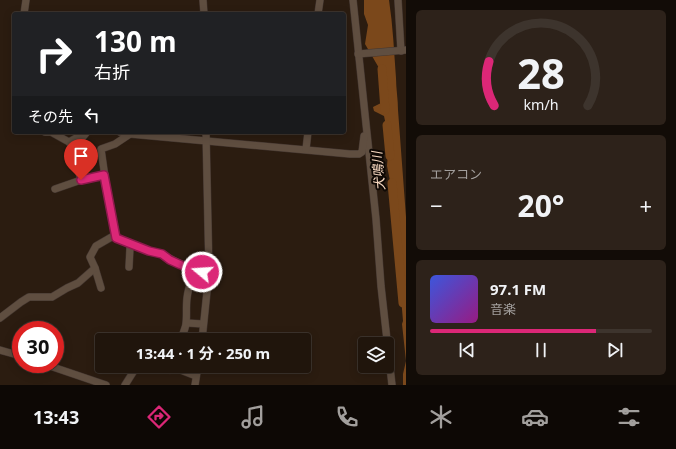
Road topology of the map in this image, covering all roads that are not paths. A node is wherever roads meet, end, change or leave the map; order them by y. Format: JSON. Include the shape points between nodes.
{"nodes":[{"id":1,"x":26,"y":0,"type":"edge"},
{"id":2,"x":203,"y":0,"type":"edge"},
{"id":3,"x":320,"y":0,"type":"edge"},
{"id":4,"x":353,"y":0,"type":"edge"},
{"id":5,"x":398,"y":0,"type":"edge"},
{"id":6,"x":24,"y":12,"type":"edge"},
{"id":7,"x":204,"y":12,"type":"edge"},
{"id":8,"x":318,"y":12,"type":"edge"},
{"id":9,"x":404,"y":50,"type":"edge"},
{"id":10,"x":358,"y":54,"type":"junction"},
{"id":11,"x":365,"y":118,"type":"junction"},
{"id":12,"x":54,"y":134,"type":"edge"},
{"id":13,"x":85,"y":134,"type":"edge"},
{"id":14,"x":130,"y":134,"type":"joint"},
{"id":15,"x":206,"y":134,"type":"edge"},
{"id":16,"x":308,"y":134,"type":"edge"},
{"id":17,"x":206,"y":141,"type":"junction"},
{"id":18,"x":70,"y":142,"type":"junction"},
{"id":19,"x":306,"y":149,"type":"junction"},
{"id":20,"x":104,"y":175,"type":"junction"},
{"id":21,"x":81,"y":180,"type":"junction"},
{"id":22,"x":56,"y":189,"type":"dead end"},
{"id":23,"x":115,"y":235,"type":"junction"},
{"id":24,"x":132,"y":244,"type":"junction"},
{"id":25,"x":129,"y":267,"type":"dead end"},
{"id":26,"x":95,"y":268,"type":"junction"},
{"id":27,"x":195,"y":270,"type":"junction"},
{"id":28,"x":209,"y":272,"type":"junction"},
{"id":29,"x":100,"y":288,"type":"dead end"},
{"id":30,"x":0,"y":318,"type":"edge"},
{"id":31,"x":187,"y":323,"type":"junction"},
{"id":32,"x":204,"y":324,"type":"junction"},
{"id":33,"x":184,"y":333,"type":"edge"},
{"id":34,"x":203,"y":333,"type":"edge"},
{"id":35,"x":0,"y":350,"type":"edge"},
{"id":36,"x":12,"y":353,"type":"edge"},
{"id":37,"x":64,"y":371,"type":"edge"},
{"id":38,"x":133,"y":373,"type":"edge"},
{"id":39,"x":189,"y":373,"type":"edge"},
{"id":40,"x":197,"y":373,"type":"edge"},
{"id":41,"x":196,"y":376,"type":"junction"},
{"id":42,"x":106,"y":385,"type":"edge"},
{"id":43,"x":125,"y":385,"type":"edge"},
{"id":44,"x":195,"y":385,"type":"edge"},
{"id":45,"x":392,"y":385,"type":"edge"}],
"edges":[{"from":1,"to":6,"type":"street"},
{"from":2,"to":7,"type":"street"},
{"from":3,"to":8,"type":"street"},
{"from":4,"to":10,"type":"street"},
{"from":5,"to":9,"type":"street"},
{"from":9,"to":10,"type":"street"},
{"from":10,"to":11,"type":"street"},
{"from":11,"to":19,"type":"street","via":[[363,146],[359,154]]},
{"from":11,"to":45,"type":"street"},
{"from":12,"to":18,"type":"street"},
{"from":13,"to":18,"type":"street","via":[[82,138]]},
{"from":14,"to":17,"type":"street"},
{"from":14,"to":20,"type":"street","via":[[102,149]]},
{"from":15,"to":17,"type":"street"},
{"from":16,"to":19,"type":"street"},
{"from":17,"to":19,"type":"street"},
{"from":17,"to":28,"type":"street"},
{"from":18,"to":21,"type":"street","via":[[78,155],[76,165]]},
{"from":20,"to":21,"type":"street"},
{"from":20,"to":23,"type":"street"},
{"from":21,"to":22,"type":"street"},
{"from":23,"to":24,"type":"street","via":[[116,238]]},
{"from":23,"to":26,"type":"street","via":[[96,246],[90,257]]},
{"from":24,"to":25,"type":"street"},
{"from":24,"to":27,"type":"street","via":[[162,254]]},
{"from":26,"to":29,"type":"street"},
{"from":26,"to":30,"type":"street","via":[[78,284],[52,297],[29,298]]},
{"from":27,"to":28,"type":"street"},
{"from":27,"to":31,"type":"street","via":[[187,296]]},
{"from":28,"to":32,"type":"street"},
{"from":31,"to":32,"type":"street"},
{"from":31,"to":33,"type":"street"},
{"from":32,"to":34,"type":"street"},
{"from":35,"to":36,"type":"street"},
{"from":37,"to":42,"type":"street"},
{"from":38,"to":43,"type":"street"},
{"from":39,"to":41,"type":"street"},
{"from":40,"to":41,"type":"street"},
{"from":41,"to":44,"type":"street"}]}
